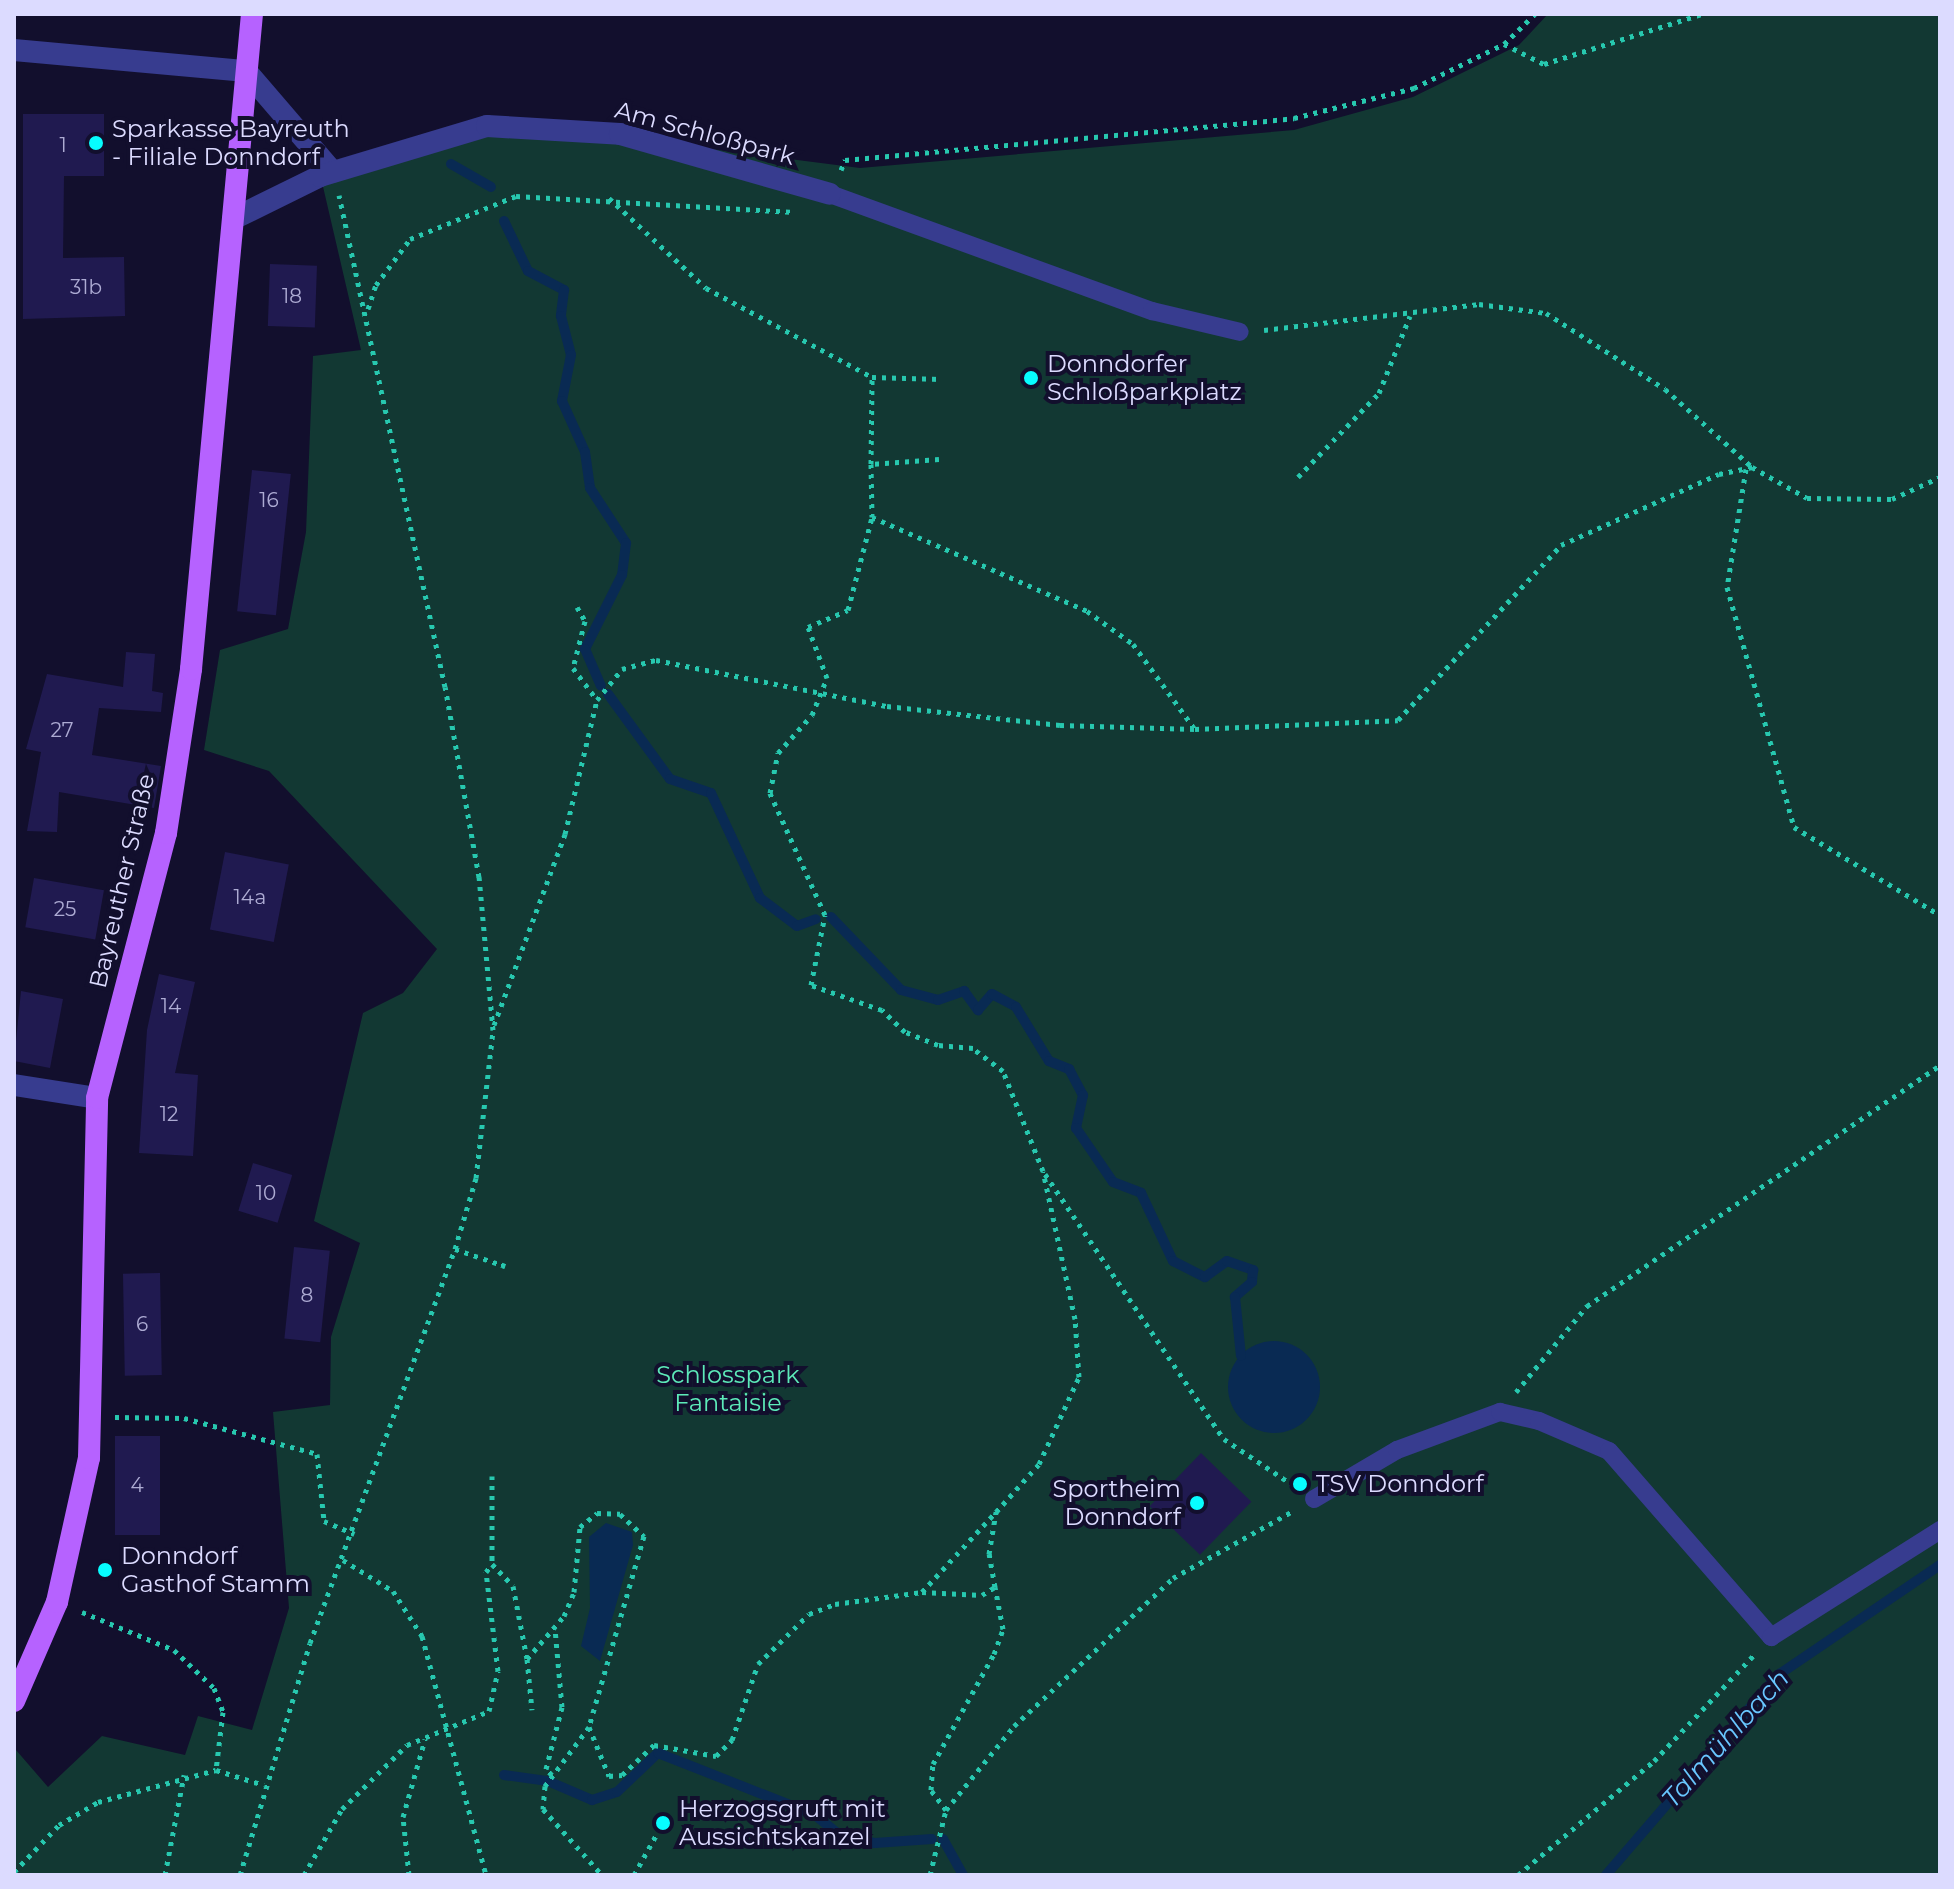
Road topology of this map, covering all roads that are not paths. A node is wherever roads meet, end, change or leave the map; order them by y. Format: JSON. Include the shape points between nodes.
{"nodes":[{"id":1,"x":252,"y":14,"type":"edge"},
{"id":2,"x":14,"y":50,"type":"edge"},
{"id":3,"x":246,"y":71,"type":"junction"},
{"id":4,"x":333,"y":172,"type":"junction"},
{"id":5,"x":830,"y":194,"type":"joint"},
{"id":6,"x":233,"y":219,"type":"junction"},
{"id":7,"x":1240,"y":332,"type":"road end"},
{"id":8,"x":14,"y":1085,"type":"edge"},
{"id":9,"x":97,"y":1098,"type":"junction"},
{"id":10,"x":1314,"y":1499,"type":"road end"},
{"id":11,"x":1940,"y":1530,"type":"edge"},
{"id":12,"x":14,"y":1701,"type":"edge"}],
"edges":[{"from":1,"to":3,"type":"main road","name":"Bayreuther Straße"},
{"from":2,"to":3,"type":"street"},
{"from":3,"to":4,"type":"street"},
{"from":3,"to":6,"type":"main road","name":"Bayreuther Straße"},
{"from":4,"to":5,"type":"street","name":"Am Schloßpark","via":[[487,126],[529,126],[620,134]]},
{"from":4,"to":6,"type":"street","name":"Am Schloßpark"},
{"from":5,"to":7,"type":"lane","via":[[1152,311]]},
{"from":6,"to":9,"type":"main road","name":"Bayreuther Straße","via":[[191,669],[166,833]]},
{"from":8,"to":9,"type":"street"},
{"from":9,"to":12,"type":"main road","name":"Bayreuther Straße","via":[[89,1458],[57,1602]]},
{"from":10,"to":11,"type":"lane","via":[[1397,1450],[1500,1412],[1609,1451],[1771,1637]]}]}
